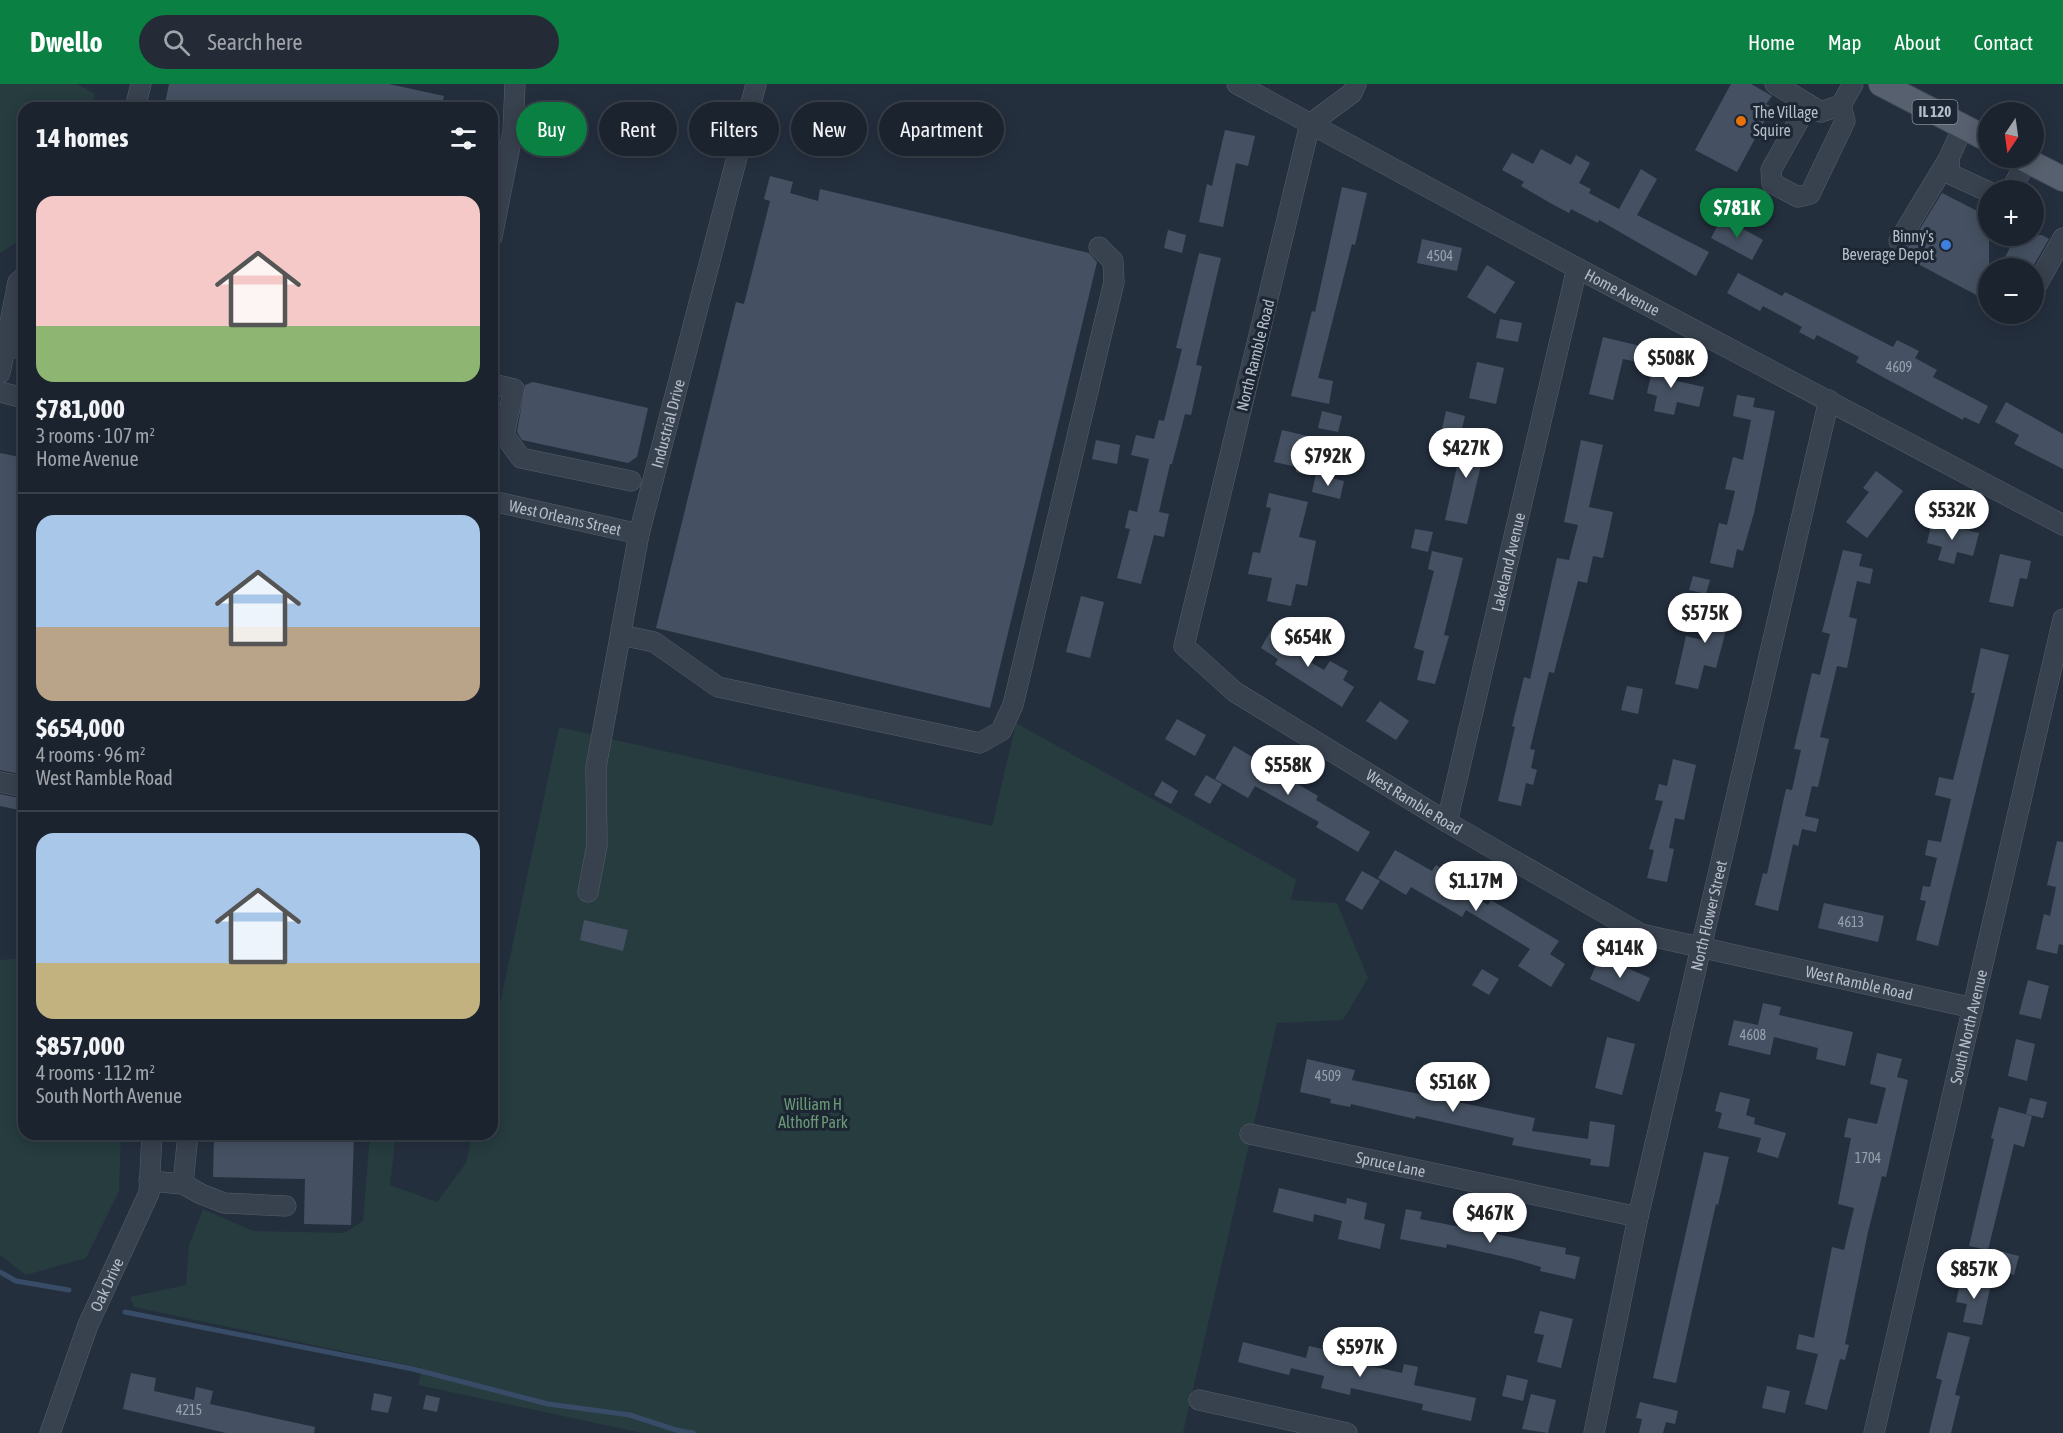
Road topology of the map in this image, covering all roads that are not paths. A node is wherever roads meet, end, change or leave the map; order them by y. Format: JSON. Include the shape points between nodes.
{"nodes":[{"id":1,"x":141,"y":84,"type":"edge"},
{"id":2,"x":515,"y":84,"type":"edge"},
{"id":3,"x":756,"y":84,"type":"edge"},
{"id":4,"x":1238,"y":84,"type":"edge"},
{"id":5,"x":1356,"y":84,"type":"edge"},
{"id":6,"x":1775,"y":84,"type":"edge"},
{"id":7,"x":1853,"y":84,"type":"edge"},
{"id":8,"x":1881,"y":84,"type":"edge"},
{"id":9,"x":136,"y":102,"type":"edge"},
{"id":10,"x":1808,"y":104,"type":"junction"},
{"id":11,"x":1841,"y":105,"type":"junction"},
{"id":12,"x":1310,"y":124,"type":"junction"},
{"id":13,"x":1963,"y":127,"type":"junction"},
{"id":14,"x":1978,"y":134,"type":"edge"},
{"id":15,"x":1949,"y":158,"type":"junction"},
{"id":16,"x":2042,"y":168,"type":"edge"},
{"id":17,"x":2063,"y":179,"type":"edge"},
{"id":18,"x":1978,"y":187,"type":"edge"},
{"id":19,"x":498,"y":207,"type":"edge"},
{"id":20,"x":2063,"y":238,"type":"edge"},
{"id":21,"x":1899,"y":241,"type":"dead end"},
{"id":22,"x":1099,"y":247,"type":"dead end"},
{"id":23,"x":1576,"y":268,"type":"junction"},
{"id":24,"x":2044,"y":272,"type":"edge"},
{"id":25,"x":18,"y":282,"type":"edge"},
{"id":26,"x":15,"y":348,"type":"edge"},
{"id":27,"x":0,"y":373,"type":"edge"},
{"id":28,"x":498,"y":385,"type":"edge"},
{"id":29,"x":0,"y":392,"type":"edge"},
{"id":30,"x":18,"y":396,"type":"edge"},
{"id":31,"x":1829,"y":400,"type":"junction"},
{"id":32,"x":632,"y":480,"type":"dead end"},
{"id":33,"x":498,"y":502,"type":"edge"},
{"id":34,"x":2063,"y":525,"type":"edge"},
{"id":35,"x":639,"y":534,"type":"junction"},
{"id":36,"x":2063,"y":619,"type":"edge"},
{"id":37,"x":621,"y":635,"type":"junction"},
{"id":38,"x":1184,"y":646,"type":"joint"},
{"id":39,"x":0,"y":782,"type":"edge"},
{"id":40,"x":18,"y":786,"type":"edge"},
{"id":41,"x":1447,"y":822,"type":"junction"},
{"id":42,"x":588,"y":892,"type":"dead end"},
{"id":43,"x":1702,"y":948,"type":"junction"},
{"id":44,"x":1973,"y":1008,"type":"junction"},
{"id":45,"x":1250,"y":1134,"type":"dead end"},
{"id":46,"x":152,"y":1140,"type":"edge"},
{"id":47,"x":187,"y":1140,"type":"edge"},
{"id":48,"x":149,"y":1181,"type":"junction"},
{"id":49,"x":183,"y":1184,"type":"junction"},
{"id":50,"x":286,"y":1206,"type":"dead end"},
{"id":51,"x":1638,"y":1217,"type":"junction"},
{"id":52,"x":1199,"y":1400,"type":"dead end"},
{"id":53,"x":50,"y":1433,"type":"edge"},
{"id":54,"x":1347,"y":1433,"type":"edge"},
{"id":55,"x":1594,"y":1433,"type":"edge"},
{"id":56,"x":1874,"y":1433,"type":"edge"}],
"edges":[{"from":1,"to":9,"type":"street"},
{"from":2,"to":19,"type":"street","via":[[513,131]]},
{"from":3,"to":35,"type":"street","name":"Industrial Drive"},
{"from":4,"to":12,"type":"street","name":"Home Avenue"},
{"from":5,"to":12,"type":"street","via":[[1352,93]]},
{"from":6,"to":10,"type":"street"},
{"from":7,"to":11,"type":"street"},
{"from":8,"to":13,"type":"main road","number":"IL 120"},
{"from":10,"to":11,"type":"street","via":[[1821,112]]},
{"from":10,"to":11,"type":"street","via":[[1771,170],[1772,183],[1798,197],[1810,194],[1845,122]]},
{"from":12,"to":23,"type":"street","name":"Home Avenue"},
{"from":12,"to":38,"type":"street","name":"North Ramble Road"},
{"from":13,"to":14,"type":"main road","number":"IL 120"},
{"from":13,"to":15,"type":"street"},
{"from":15,"to":18,"type":"street","via":[[1950,174]]},
{"from":15,"to":21,"type":"street"},
{"from":16,"to":17,"type":"main road"},
{"from":20,"to":24,"type":"street"},
{"from":22,"to":37,"type":"street","via":[[1113,261],[1114,282],[1013,705],[1001,731],[980,743],[718,687],[654,642]]},
{"from":23,"to":31,"type":"street","name":"Home Avenue"},
{"from":23,"to":41,"type":"street","name":"Lakeland Avenue"},
{"from":25,"to":26,"type":"street"},
{"from":26,"to":27,"type":"street"},
{"from":28,"to":32,"type":"street","via":[[514,389],[504,435],[521,458]]},
{"from":29,"to":30,"type":"street"},
{"from":31,"to":34,"type":"street","name":"Home Avenue"},
{"from":31,"to":43,"type":"street","name":"North Flower Street"},
{"from":33,"to":35,"type":"street","name":"West Orleans Street"},
{"from":35,"to":37,"type":"street","name":"Industrial Drive"},
{"from":36,"to":44,"type":"street","name":"South North Avenue"},
{"from":37,"to":42,"type":"street","name":"Industrial Drive","via":[[596,767],[597,845]]},
{"from":38,"to":41,"type":"street","name":"West Ramble Road","via":[[1235,692]]},
{"from":39,"to":40,"type":"street"},
{"from":41,"to":43,"type":"street","name":"West Ramble Road","via":[[1641,934]]},
{"from":43,"to":44,"type":"street","name":"West Ramble Road"},
{"from":43,"to":51,"type":"street","name":"North Flower Street"},
{"from":44,"to":56,"type":"street","name":"South North Avenue"},
{"from":45,"to":51,"type":"street","name":"Spruce Lane"},
{"from":46,"to":48,"type":"street","name":"Oak Drive"},
{"from":47,"to":49,"type":"street"},
{"from":48,"to":49,"type":"street"},
{"from":48,"to":53,"type":"street","name":"Oak Drive","via":[[149,1193],[88,1325]]},
{"from":49,"to":50,"type":"street","via":[[224,1203]]},
{"from":51,"to":55,"type":"street","name":"North Flower Street"},
{"from":52,"to":54,"type":"street"}]}
